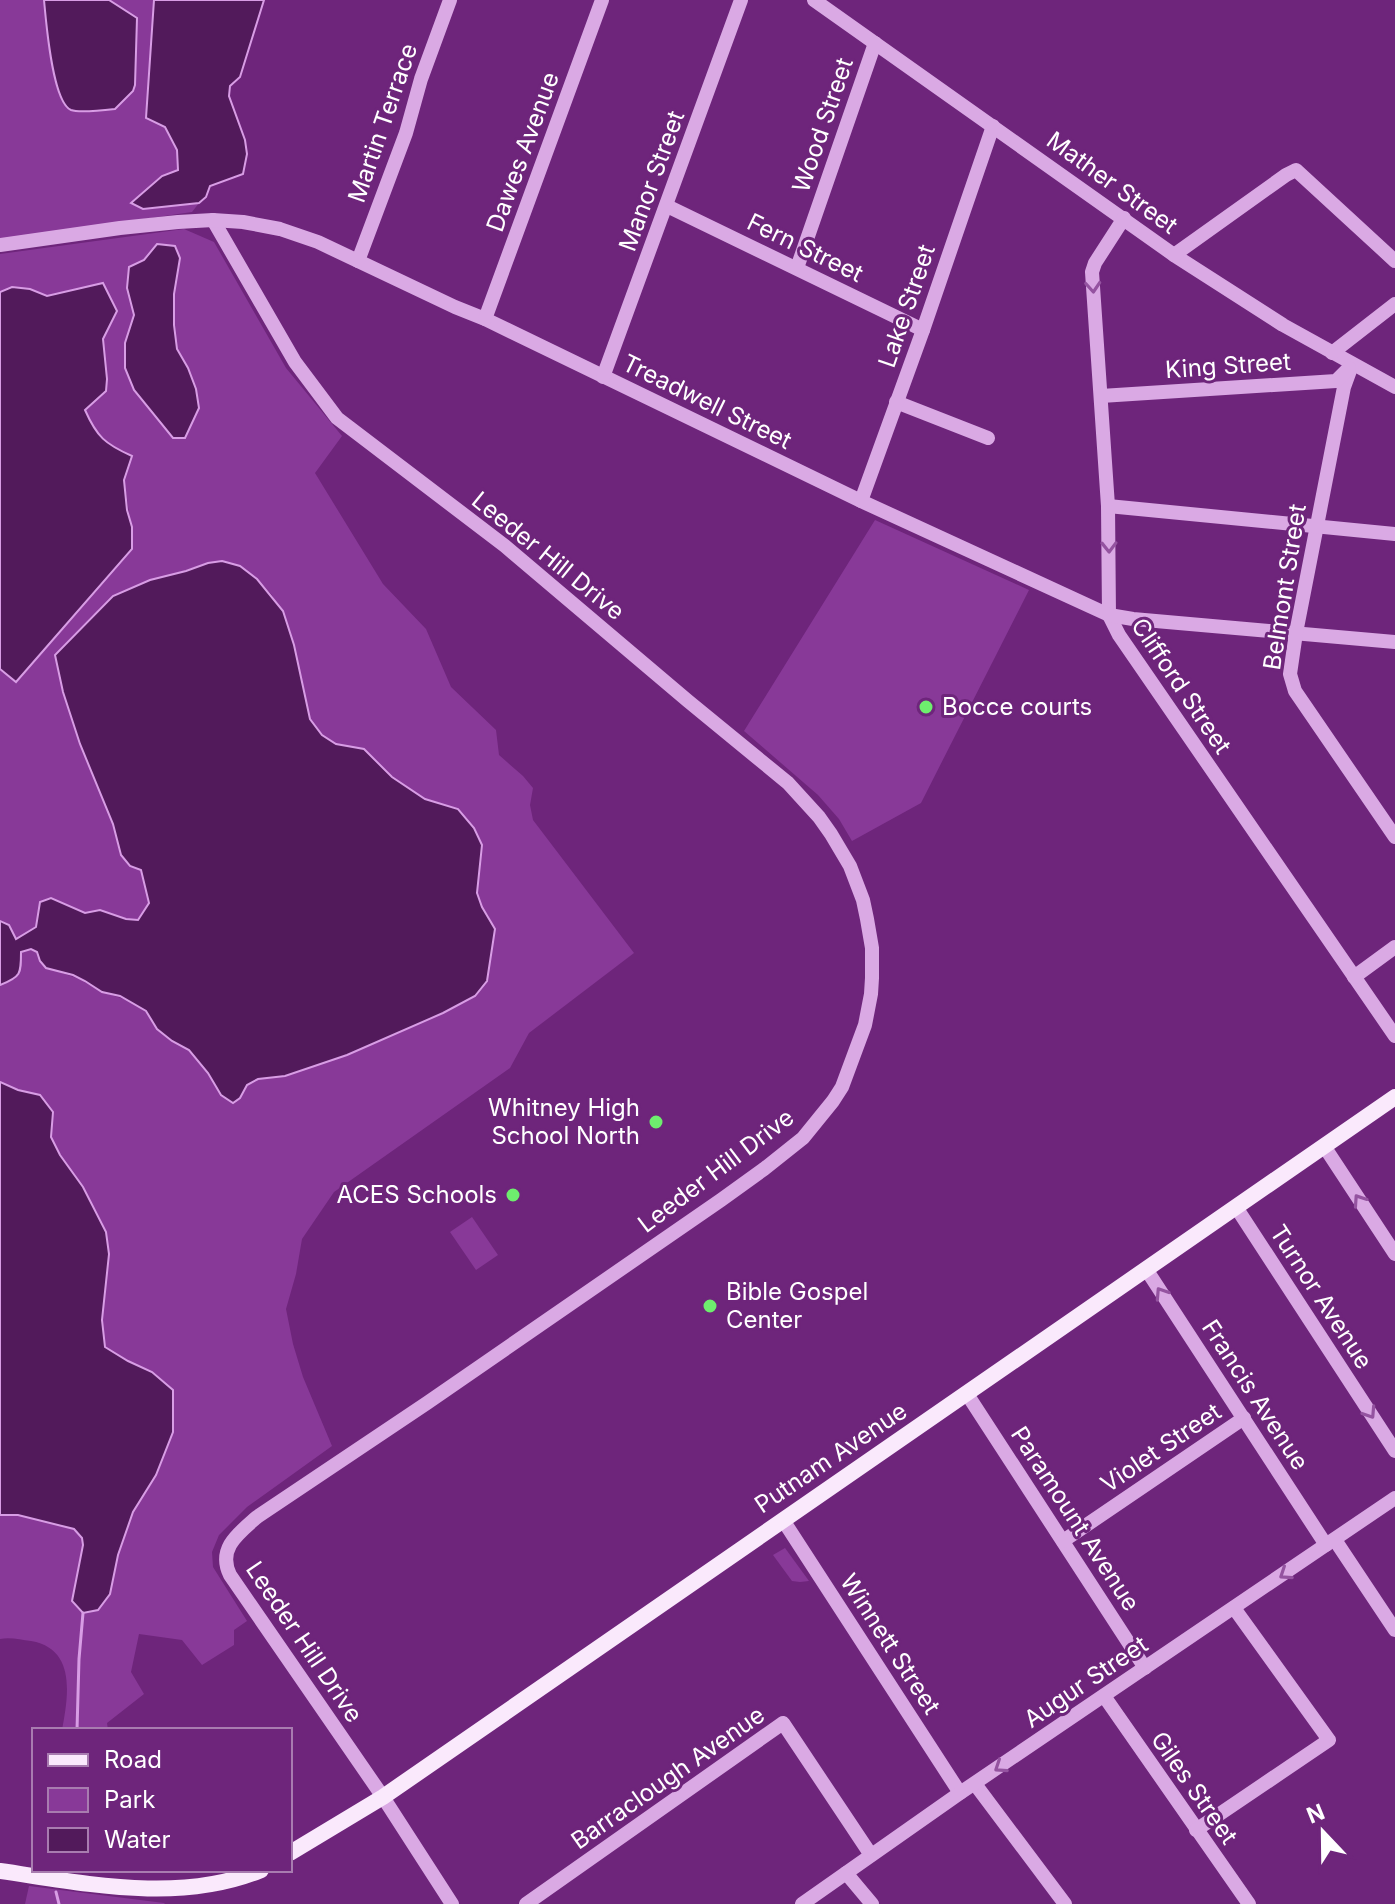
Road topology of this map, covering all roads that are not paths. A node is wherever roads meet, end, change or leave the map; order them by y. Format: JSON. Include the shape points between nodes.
{"nodes":[{"id":1,"x":450,"y":0,"type":"edge"},
{"id":2,"x":602,"y":0,"type":"edge"},
{"id":3,"x":741,"y":0,"type":"edge"},
{"id":4,"x":815,"y":0,"type":"edge"},
{"id":5,"x":875,"y":43,"type":"junction"},
{"id":6,"x":993,"y":126,"type":"junction"},
{"id":7,"x":667,"y":206,"type":"junction"},
{"id":8,"x":1124,"y":218,"type":"junction"},
{"id":9,"x":213,"y":220,"type":"junction"},
{"id":10,"x":0,"y":245,"type":"edge"},
{"id":11,"x":1174,"y":255,"type":"junction"},
{"id":12,"x":358,"y":261,"type":"junction"},
{"id":13,"x":1395,"y":261,"type":"edge"},
{"id":14,"x":797,"y":268,"type":"junction"},
{"id":15,"x":1395,"y":304,"type":"edge"},
{"id":16,"x":485,"y":319,"type":"junction"},
{"id":17,"x":923,"y":330,"type":"junction"},
{"id":18,"x":1332,"y":353,"type":"junction"},
{"id":19,"x":1352,"y":365,"type":"junction"},
{"id":20,"x":603,"y":377,"type":"junction"},
{"id":21,"x":1395,"y":387,"type":"edge"},
{"id":22,"x":1101,"y":396,"type":"junction"},
{"id":23,"x":896,"y":402,"type":"junction"},
{"id":24,"x":988,"y":438,"type":"dead end"},
{"id":25,"x":861,"y":501,"type":"junction"},
{"id":26,"x":1108,"y":506,"type":"junction"},
{"id":27,"x":1316,"y":527,"type":"junction"},
{"id":28,"x":1395,"y":534,"type":"edge"},
{"id":29,"x":1109,"y":615,"type":"junction"},
{"id":30,"x":1296,"y":633,"type":"junction"},
{"id":31,"x":1395,"y":642,"type":"edge"},
{"id":32,"x":1395,"y":837,"type":"edge"},
{"id":33,"x":1395,"y":947,"type":"edge"},
{"id":34,"x":1354,"y":977,"type":"junction"},
{"id":35,"x":1395,"y":1036,"type":"edge"},
{"id":36,"x":1395,"y":1097,"type":"edge"},
{"id":37,"x":1324,"y":1146,"type":"junction"},
{"id":38,"x":1236,"y":1207,"type":"junction"},
{"id":39,"x":1395,"y":1254,"type":"edge"},
{"id":40,"x":1146,"y":1269,"type":"junction"},
{"id":41,"x":967,"y":1394,"type":"junction"},
{"id":42,"x":1244,"y":1418,"type":"junction"},
{"id":43,"x":1395,"y":1451,"type":"edge"},
{"id":44,"x":1395,"y":1498,"type":"edge"},
{"id":45,"x":783,"y":1520,"type":"junction"},
{"id":46,"x":1063,"y":1541,"type":"junction"},
{"id":47,"x":1331,"y":1542,"type":"junction"},
{"id":48,"x":1234,"y":1608,"type":"junction"},
{"id":49,"x":1395,"y":1630,"type":"edge"},
{"id":50,"x":1145,"y":1668,"type":"junction"},
{"id":51,"x":1104,"y":1696,"type":"junction"},
{"id":52,"x":975,"y":1784,"type":"junction"},
{"id":53,"x":960,"y":1793,"type":"junction"},
{"id":54,"x":383,"y":1797,"type":"junction"},
{"id":55,"x":1196,"y":1830,"type":"junction"},
{"id":56,"x":292,"y":1852,"type":"edge"},
{"id":57,"x":871,"y":1855,"type":"junction"},
{"id":58,"x":0,"y":1871,"type":"edge"},
{"id":59,"x":256,"y":1872,"type":"edge"},
{"id":60,"x":846,"y":1873,"type":"junction"},
{"id":61,"x":452,"y":1904,"type":"edge"},
{"id":62,"x":526,"y":1904,"type":"edge"},
{"id":63,"x":802,"y":1904,"type":"edge"},
{"id":64,"x":872,"y":1904,"type":"edge"},
{"id":65,"x":1065,"y":1904,"type":"edge"},
{"id":66,"x":1249,"y":1904,"type":"edge"}],
"edges":[{"from":1,"to":12,"type":"street","name":"Martin Terrace"},
{"from":2,"to":16,"type":"street","name":"Dawes Avenue"},
{"from":3,"to":7,"type":"street","name":"Manor Street"},
{"from":4,"to":5,"type":"street","name":"Mather Street"},
{"from":5,"to":6,"type":"street","name":"Mather Street"},
{"from":5,"to":14,"type":"street","name":"Wood Street"},
{"from":6,"to":8,"type":"street","name":"Mather Street"},
{"from":6,"to":17,"type":"street","name":"Lake Street"},
{"from":7,"to":14,"type":"street","name":"Fern Street"},
{"from":7,"to":20,"type":"street","name":"Manor Street"},
{"from":8,"to":11,"type":"street","name":"Mather Street"},
{"from":8,"to":22,"type":"street","name":"Clifford Street","one_way":true,"via":[[1092,272]]},
{"from":9,"to":10,"type":"street","name":"Treadwell Street"},
{"from":9,"to":12,"type":"street","name":"Treadwell Street","via":[[280,229]]},
{"from":9,"to":54,"type":"street","name":"Leeder Hill Drive","via":[[295,362],[337,418],[505,546],[788,783],[850,866],[872,948],[865,1025],[842,1087],[803,1138],[721,1200],[257,1517],[229,1545],[225,1565],[230,1575]]},
{"from":11,"to":13,"type":"street","via":[[1296,170]]},
{"from":11,"to":18,"type":"street","name":"Mather Street"},
{"from":12,"to":16,"type":"street","name":"Treadwell Street"},
{"from":14,"to":17,"type":"street","name":"Fern Street"},
{"from":15,"to":18,"type":"street"},
{"from":16,"to":20,"type":"street","name":"Treadwell Street"},
{"from":17,"to":23,"type":"street","name":"Lake Street"},
{"from":18,"to":19,"type":"street","name":"Mather Street"},
{"from":19,"to":21,"type":"street","name":"Mather Street"},
{"from":19,"to":22,"type":"street","name":"King Street","via":[[1336,381]]},
{"from":19,"to":27,"type":"street","name":"Belmont Street"},
{"from":20,"to":25,"type":"street","name":"Treadwell Street"},
{"from":22,"to":26,"type":"street","name":"Clifford Street"},
{"from":23,"to":24,"type":"street"},
{"from":23,"to":25,"type":"street","name":"Lake Street"},
{"from":25,"to":29,"type":"street","name":"Treadwell Street"},
{"from":26,"to":27,"type":"street"},
{"from":26,"to":29,"type":"street","name":"Clifford Street","one_way":true},
{"from":27,"to":28,"type":"street"},
{"from":27,"to":30,"type":"street","name":"Belmont Street"},
{"from":29,"to":30,"type":"street","name":"Treadwell Street"},
{"from":29,"to":34,"type":"street","name":"Clifford Street"},
{"from":30,"to":31,"type":"street","name":"Treadwell Street"},
{"from":30,"to":32,"type":"street","name":"Belmont Street","via":[[1291,684]]},
{"from":33,"to":34,"type":"street"},
{"from":34,"to":35,"type":"street","name":"Clifford Street"},
{"from":36,"to":37,"type":"main road","name":"Putnam Avenue"},
{"from":37,"to":38,"type":"main road","name":"Putnam Avenue"},
{"from":39,"to":37,"type":"street","one_way":true},
{"from":38,"to":40,"type":"main road","name":"Putnam Avenue"},
{"from":38,"to":43,"type":"street","name":"Turnor Avenue","one_way":true},
{"from":40,"to":41,"type":"main road","name":"Putnam Avenue"},
{"from":42,"to":40,"type":"street","name":"Francis Avenue","one_way":true},
{"from":41,"to":45,"type":"main road","name":"Putnam Avenue"},
{"from":41,"to":46,"type":"street","name":"Paramount Avenue"},
{"from":42,"to":46,"type":"street","name":"Violet Street"},
{"from":42,"to":47,"type":"street","name":"Francis Avenue"},
{"from":44,"to":47,"type":"street","name":"Augur Street"},
{"from":45,"to":53,"type":"street","name":"Winnett Street"},
{"from":45,"to":54,"type":"main road","name":"Putnam Avenue"},
{"from":46,"to":50,"type":"street","name":"Paramount Avenue"},
{"from":47,"to":48,"type":"street","name":"Augur Street","one_way":true},
{"from":47,"to":49,"type":"street","name":"Francis Avenue"},
{"from":48,"to":50,"type":"street","name":"Augur Street"},
{"from":48,"to":55,"type":"street","via":[[1329,1740]]},
{"from":50,"to":51,"type":"street","name":"Augur Street"},
{"from":51,"to":52,"type":"street","name":"Augur Street","one_way":true},
{"from":51,"to":55,"type":"street","name":"Giles Street"},
{"from":52,"to":53,"type":"street","name":"Augur Street"},
{"from":52,"to":65,"type":"street"},
{"from":53,"to":57,"type":"street","name":"Augur Street"},
{"from":54,"to":56,"type":"main road","name":"Putnam Avenue"},
{"from":54,"to":61,"type":"street","name":"Leeder Hill Drive"},
{"from":55,"to":66,"type":"street","name":"Giles Street"},
{"from":57,"to":60,"type":"street","name":"Augur Street"},
{"from":57,"to":62,"type":"street","name":"Barraclough Avenue","via":[[783,1723]]},
{"from":58,"to":59,"type":"main road","via":[[126,1890],[171,1891],[224,1884]]},
{"from":60,"to":63,"type":"street","name":"Augur Street"},
{"from":60,"to":64,"type":"street"}]}
